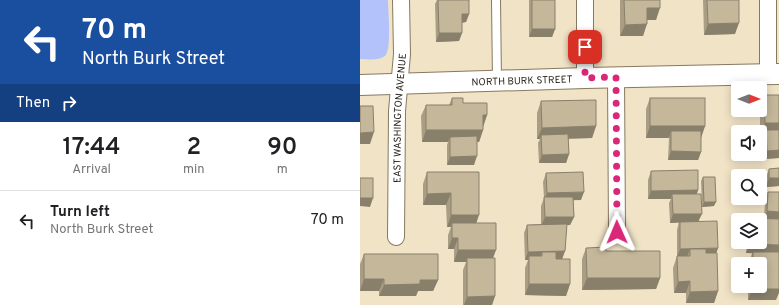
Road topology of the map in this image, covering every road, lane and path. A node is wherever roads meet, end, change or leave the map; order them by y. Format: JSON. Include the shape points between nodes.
{"nodes":[{"id":1,"x":401,"y":0,"type":"edge"},
{"id":2,"x":496,"y":0,"type":"edge"},
{"id":3,"x":584,"y":0,"type":"edge"},
{"id":4,"x":768,"y":0,"type":"edge"},
{"id":5,"x":773,"y":74,"type":"edge"},
{"id":6,"x":616,"y":77,"type":"junction"},
{"id":7,"x":585,"y":78,"type":"junction"},
{"id":8,"x":497,"y":81,"type":"junction"},
{"id":9,"x":398,"y":84,"type":"junction"},
{"id":10,"x":360,"y":85,"type":"edge"},
{"id":11,"x":617,"y":232,"type":"dead end"},
{"id":12,"x":396,"y":237,"type":"dead end"}],
"edges":[{"from":1,"to":9,"type":"street","name":"EAST WASHINGTON AVENUE","via":[[402,54]]},
{"from":2,"to":8,"type":"lane"},
{"from":3,"to":7,"type":"street"},
{"from":4,"to":5,"type":"street"},
{"from":5,"to":6,"type":"street","name":"NORTH BURK STREET"},
{"from":6,"to":7,"type":"street","name":"NORTH BURK STREET"},
{"from":6,"to":11,"type":"street"},
{"from":7,"to":8,"type":"street","name":"NORTH BURK STREET"},
{"from":8,"to":9,"type":"street","name":"NORTH BURK STREET"},
{"from":9,"to":10,"type":"street","name":"NORTH BURK STREET"},
{"from":9,"to":12,"type":"street","name":"EAST WASHINGTON AVENUE"}]}
